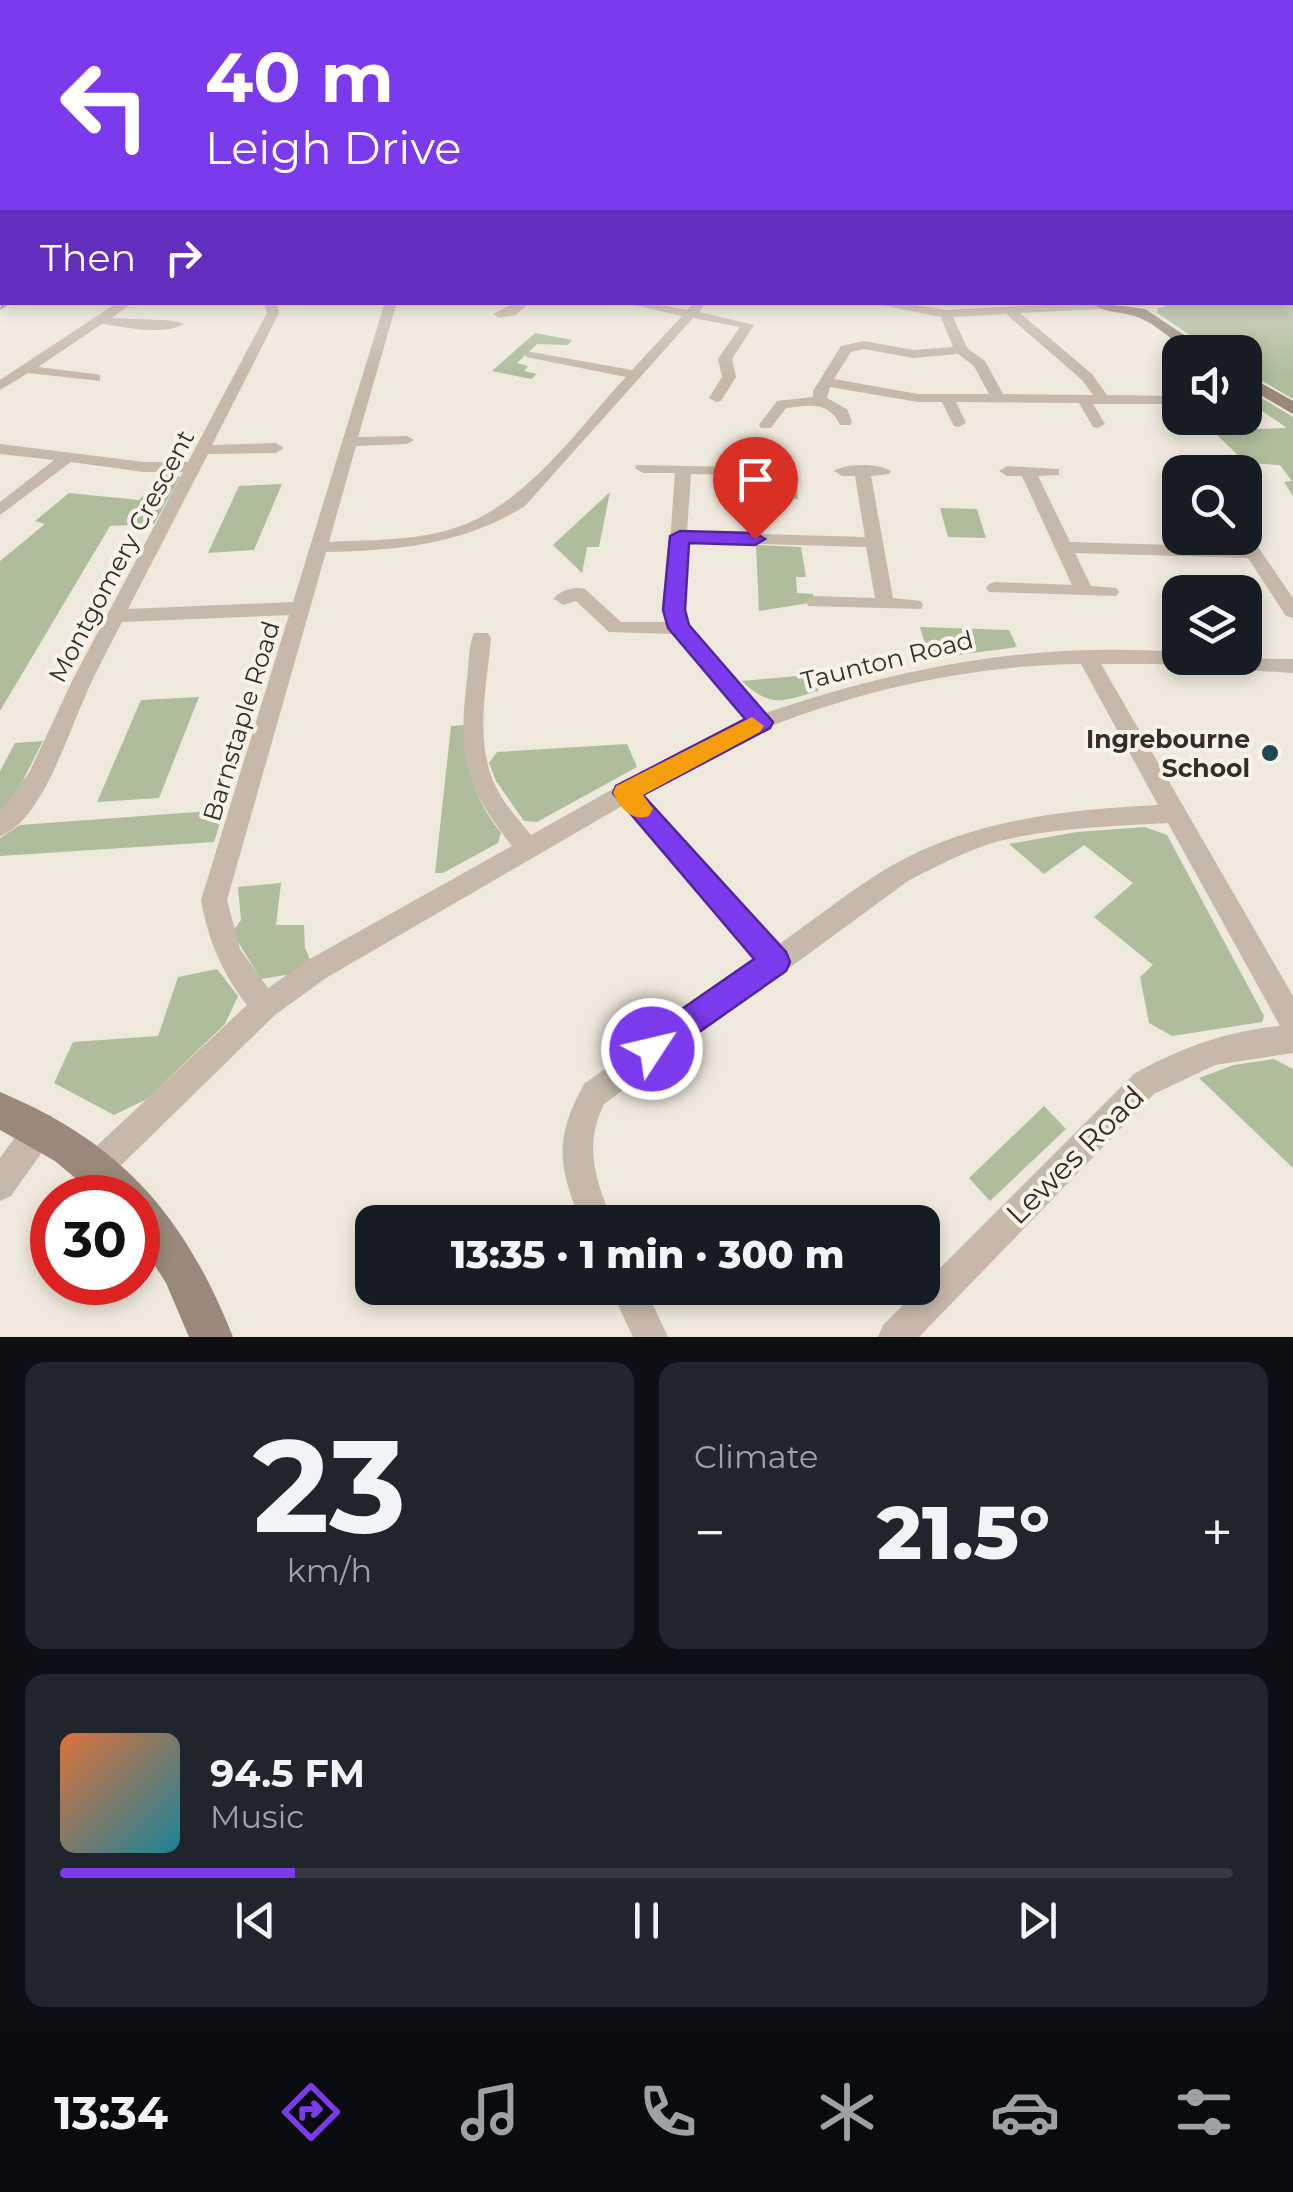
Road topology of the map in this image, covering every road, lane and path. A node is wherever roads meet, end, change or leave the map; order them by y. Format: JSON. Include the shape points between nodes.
{"nodes":[{"id":1,"x":123,"y":305,"type":"edge"},
{"id":2,"x":271,"y":305,"type":"edge"},
{"id":3,"x":390,"y":305,"type":"edge"},
{"id":4,"x":520,"y":305,"type":"edge"},
{"id":5,"x":662,"y":305,"type":"edge"},
{"id":6,"x":1085,"y":305,"type":"edge"},
{"id":7,"x":1110,"y":305,"type":"edge"},
{"id":8,"x":923,"y":306,"type":"edge"},
{"id":9,"x":697,"y":308,"type":"edge"},
{"id":10,"x":1145,"y":308,"type":"edge"},
{"id":11,"x":1010,"y":311,"type":"junction"},
{"id":12,"x":498,"y":314,"type":"dead end"},
{"id":13,"x":946,"y":314,"type":"junction"},
{"id":14,"x":101,"y":320,"type":"junction"},
{"id":15,"x":178,"y":324,"type":"dead end"},
{"id":16,"x":1180,"y":335,"type":"edge"},
{"id":17,"x":961,"y":350,"type":"junction"},
{"id":18,"x":531,"y":354,"type":"dead end"},
{"id":19,"x":26,"y":369,"type":"junction"},
{"id":20,"x":636,"y":375,"type":"junction"},
{"id":21,"x":96,"y":378,"type":"dead end"},
{"id":22,"x":826,"y":382,"type":"junction"},
{"id":23,"x":0,"y":386,"type":"edge"},
{"id":24,"x":1262,"y":391,"type":"edge"},
{"id":25,"x":716,"y":398,"type":"dead end"},
{"id":26,"x":947,"y":399,"type":"junction"},
{"id":27,"x":998,"y":399,"type":"junction"},
{"id":28,"x":1083,"y":399,"type":"junction"},
{"id":29,"x":1102,"y":399,"type":"junction"},
{"id":30,"x":820,"y":400,"type":"junction"},
{"id":31,"x":1162,"y":400,"type":"edge"},
{"id":32,"x":1293,"y":410,"type":"edge"},
{"id":33,"x":845,"y":422,"type":"dead end"},
{"id":34,"x":959,"y":423,"type":"dead end"},
{"id":35,"x":1098,"y":424,"type":"dead end"},
{"id":36,"x":766,"y":425,"type":"dead end"},
{"id":37,"x":407,"y":440,"type":"dead end"},
{"id":38,"x":351,"y":442,"type":"junction"},
{"id":39,"x":276,"y":448,"type":"dead end"},
{"id":40,"x":0,"y":449,"type":"edge"},
{"id":41,"x":67,"y":458,"type":"junction"},
{"id":42,"x":200,"y":458,"type":"junction"},
{"id":43,"x":644,"y":468,"type":"dead end"},
{"id":44,"x":683,"y":470,"type":"junction"},
{"id":45,"x":729,"y":470,"type":"dead end"},
{"id":46,"x":842,"y":471,"type":"dead end"},
{"id":47,"x":883,"y":471,"type":"dead end"},
{"id":48,"x":1007,"y":471,"type":"dead end"},
{"id":49,"x":1028,"y":471,"type":"junction"},
{"id":50,"x":862,"y":472,"type":"junction"},
{"id":51,"x":1053,"y":472,"type":"dead end"},
{"id":52,"x":0,"y":510,"type":"edge"},
{"id":53,"x":680,"y":536,"type":"junction"},
{"id":54,"x":873,"y":542,"type":"junction"},
{"id":55,"x":1162,"y":545,"type":"edge"},
{"id":56,"x":1064,"y":546,"type":"junction"},
{"id":57,"x":320,"y":547,"type":"junction"},
{"id":58,"x":1255,"y":555,"type":"edge"},
{"id":59,"x":995,"y":588,"type":"dead end"},
{"id":60,"x":1084,"y":591,"type":"junction"},
{"id":61,"x":1110,"y":592,"type":"dead end"},
{"id":62,"x":563,"y":599,"type":"dead end"},
{"id":63,"x":815,"y":602,"type":"dead end"},
{"id":64,"x":885,"y":604,"type":"junction"},
{"id":65,"x":914,"y":605,"type":"dead end"},
{"id":66,"x":302,"y":608,"type":"junction"},
{"id":67,"x":1293,"y":612,"type":"edge"},
{"id":68,"x":116,"y":616,"type":"junction"},
{"id":69,"x":679,"y":628,"type":"junction"},
{"id":70,"x":481,"y":638,"type":"dead end"},
{"id":71,"x":1086,"y":656,"type":"junction"},
{"id":72,"x":1293,"y":666,"type":"edge"},
{"id":73,"x":761,"y":722,"type":"junction"},
{"id":74,"x":626,"y":793,"type":"junction"},
{"id":75,"x":1174,"y":813,"type":"junction"},
{"id":76,"x":0,"y":826,"type":"edge"},
{"id":77,"x":527,"y":848,"type":"junction"},
{"id":78,"x":775,"y":962,"type":"junction"},
{"id":79,"x":265,"y":1006,"type":"junction"},
{"id":80,"x":1293,"y":1022,"type":"edge"},
{"id":81,"x":1293,"y":1040,"type":"edge"},
{"id":82,"x":0,"y":1112,"type":"edge"},
{"id":83,"x":41,"y":1127,"type":"junction"},
{"id":84,"x":96,"y":1168,"type":"junction"},
{"id":85,"x":103,"y":1175,"type":"edge"},
{"id":86,"x":0,"y":1185,"type":"edge"},
{"id":87,"x":591,"y":1205,"type":"edge"},
{"id":88,"x":160,"y":1237,"type":"edge"},
{"id":89,"x":635,"y":1305,"type":"edge"},
{"id":90,"x":211,"y":1337,"type":"edge"},
{"id":91,"x":650,"y":1337,"type":"edge"},
{"id":92,"x":895,"y":1337,"type":"edge"}],
"edges":[{"from":1,"to":14,"type":"street"},
{"from":2,"to":42,"type":"street","name":"Montgomery Crescent"},
{"from":3,"to":38,"type":"street","name":"Barnstaple Road"},
{"from":4,"to":12,"type":"street"},
{"from":5,"to":9,"type":"street"},
{"from":6,"to":11,"type":"street"},
{"from":7,"to":10,"type":"street"},
{"from":8,"to":13,"type":"street"},
{"from":9,"to":20,"type":"street"},
{"from":9,"to":25,"type":"street","via":[[749,327],[726,359],[729,377]]},
{"from":10,"to":16,"type":"street"},
{"from":11,"to":13,"type":"street"},
{"from":11,"to":29,"type":"street","via":[[1087,376]]},
{"from":13,"to":17,"type":"street"},
{"from":14,"to":15,"type":"street"},
{"from":14,"to":19,"type":"street"},
{"from":17,"to":22,"type":"street","via":[[912,354],[858,346],[846,350]]},
{"from":17,"to":27,"type":"street","via":[[980,364]]},
{"from":18,"to":20,"type":"street"},
{"from":19,"to":21,"type":"street"},
{"from":19,"to":23,"type":"street"},
{"from":20,"to":57,"type":"street","via":[[519,503],[490,522],[443,540]]},
{"from":22,"to":26,"type":"street"},
{"from":22,"to":30,"type":"street"},
{"from":24,"to":32,"type":"street"},
{"from":26,"to":27,"type":"street"},
{"from":26,"to":34,"type":"street"},
{"from":27,"to":28,"type":"street"},
{"from":28,"to":29,"type":"street"},
{"from":28,"to":35,"type":"street"},
{"from":29,"to":31,"type":"street"},
{"from":30,"to":33,"type":"street","via":[[842,412]]},
{"from":30,"to":36,"type":"street","via":[[782,404]]},
{"from":37,"to":38,"type":"street"},
{"from":38,"to":57,"type":"street","name":"Barnstaple Road"},
{"from":39,"to":42,"type":"street"},
{"from":40,"to":41,"type":"street"},
{"from":41,"to":42,"type":"street","via":[[144,467]]},
{"from":41,"to":52,"type":"street"},
{"from":42,"to":68,"type":"street","name":"Montgomery Crescent"},
{"from":43,"to":44,"type":"street"},
{"from":44,"to":45,"type":"street"},
{"from":44,"to":53,"type":"street"},
{"from":46,"to":50,"type":"street"},
{"from":47,"to":50,"type":"street"},
{"from":48,"to":49,"type":"street"},
{"from":49,"to":51,"type":"street"},
{"from":49,"to":56,"type":"street"},
{"from":50,"to":54,"type":"street"},
{"from":53,"to":54,"type":"street"},
{"from":53,"to":69,"type":"street","via":[[674,610]]},
{"from":54,"to":64,"type":"street"},
{"from":55,"to":56,"type":"street"},
{"from":56,"to":60,"type":"street"},
{"from":57,"to":66,"type":"street","name":"Barnstaple Road"},
{"from":58,"to":67,"type":"street"},
{"from":59,"to":60,"type":"street"},
{"from":60,"to":61,"type":"street"},
{"from":62,"to":69,"type":"street","via":[[579,593],[616,628]]},
{"from":63,"to":64,"type":"street"},
{"from":64,"to":65,"type":"street"},
{"from":66,"to":68,"type":"street"},
{"from":66,"to":79,"type":"street","name":"Barnstaple Road","via":[[214,900],[232,967]]},
{"from":68,"to":76,"type":"street","name":"Montgomery Crescent","via":[[22,805]]},
{"from":69,"to":73,"type":"street"},
{"from":70,"to":77,"type":"street","via":[[478,772]]},
{"from":71,"to":72,"type":"street","name":"Taunton Road"},
{"from":71,"to":73,"type":"street","name":"Taunton Road","via":[[941,671]]},
{"from":71,"to":75,"type":"street"},
{"from":73,"to":74,"type":"street","name":"Taunton Road"},
{"from":74,"to":77,"type":"street","name":"Taunton Road"},
{"from":74,"to":78,"type":"street"},
{"from":75,"to":78,"type":"street","via":[[998,832],[947,850],[899,874]]},
{"from":75,"to":80,"type":"street"},
{"from":77,"to":79,"type":"street","name":"Taunton Road","via":[[368,937]]},
{"from":78,"to":87,"type":"street","via":[[594,1094],[574,1158]]},
{"from":79,"to":84,"type":"street","name":"Taunton Road"},
{"from":81,"to":92,"type":"street","name":"Lewes Road","via":[[1243,1043],[1188,1058],[1144,1084]]},
{"from":82,"to":83,"type":"street"},
{"from":83,"to":84,"type":"street"},
{"from":83,"to":86,"type":"street"},
{"from":84,"to":85,"type":"street"},
{"from":88,"to":90,"type":"street","via":[[195,1292]]},
{"from":89,"to":91,"type":"street"}]}
